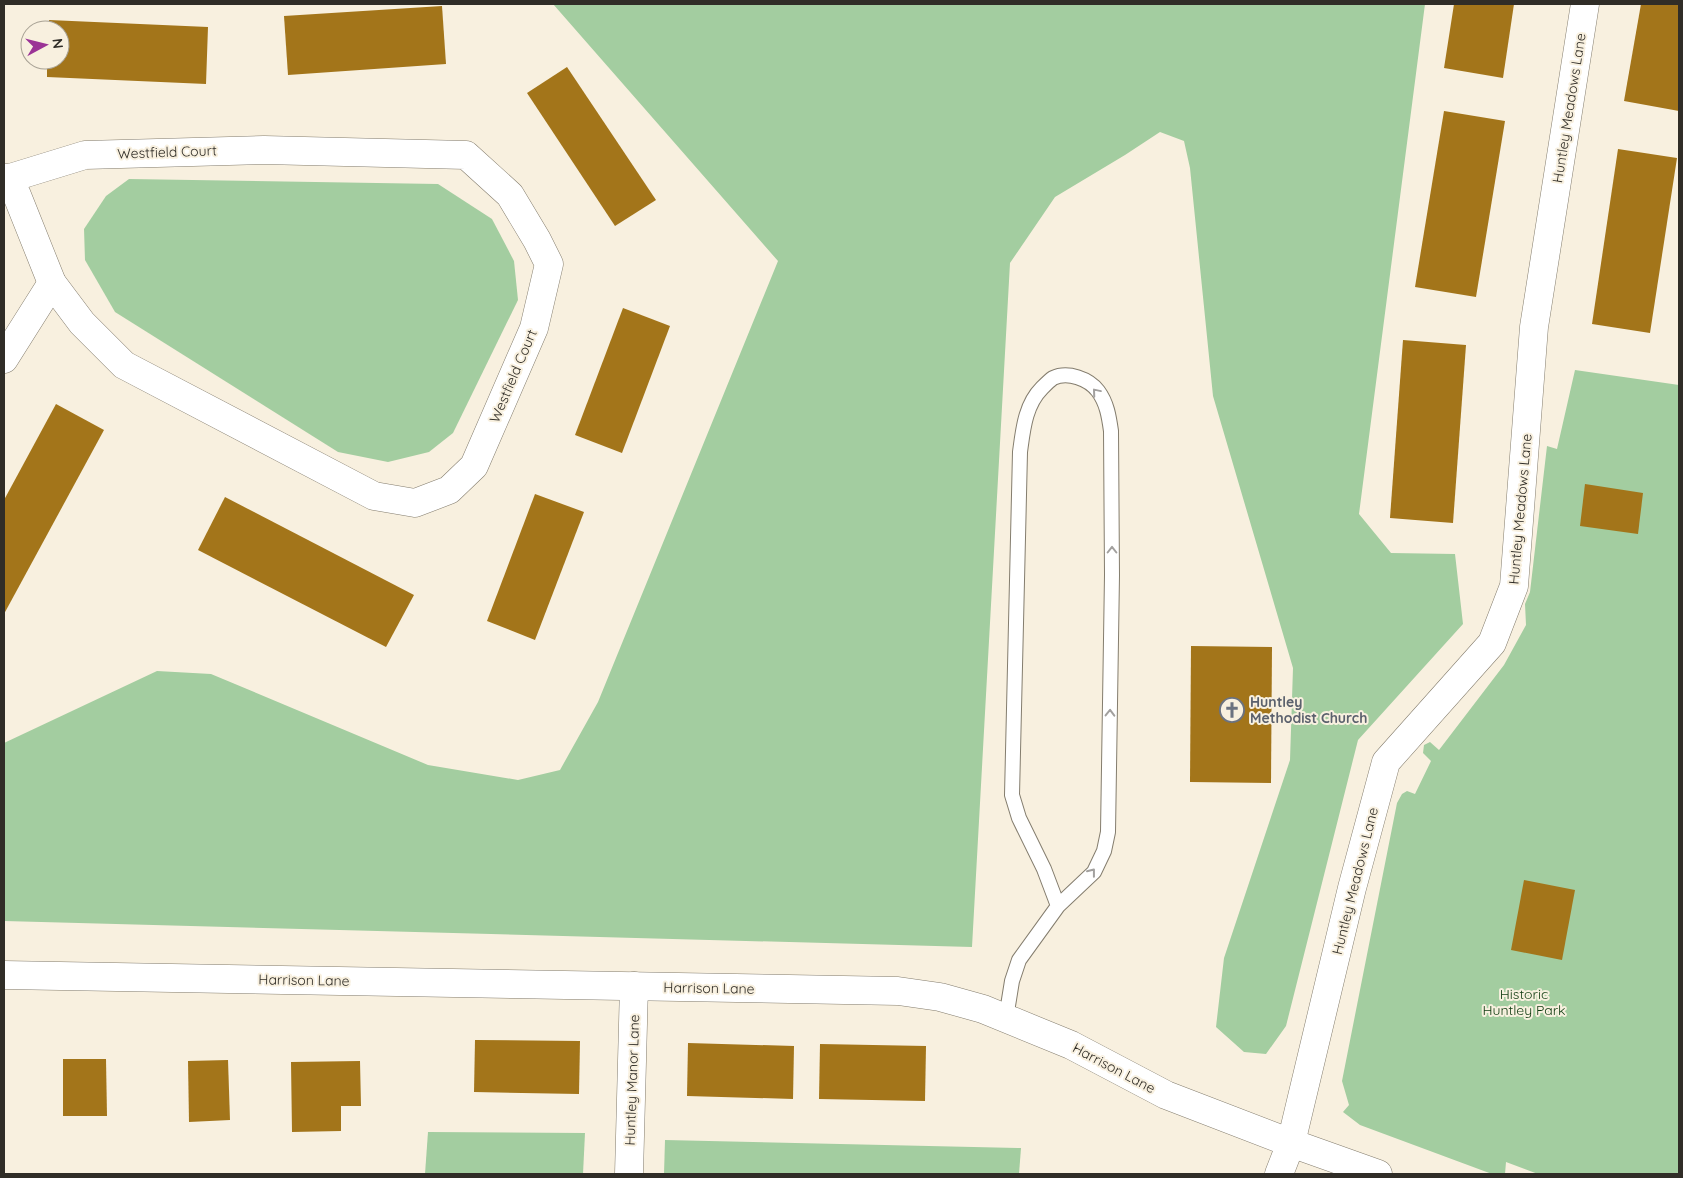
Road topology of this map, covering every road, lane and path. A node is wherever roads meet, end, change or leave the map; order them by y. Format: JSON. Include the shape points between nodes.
{"nodes":[{"id":1,"x":1585,"y":4,"type":"edge"},
{"id":2,"x":7,"y":178,"type":"edge"},
{"id":3,"x":52,"y":282,"type":"junction"},
{"id":4,"x":4,"y":359,"type":"edge"},
{"id":5,"x":1058,"y":906,"type":"junction"},
{"id":6,"x":4,"y":975,"type":"edge"},
{"id":7,"x":634,"y":986,"type":"junction"},
{"id":8,"x":1006,"y":1018,"type":"junction"},
{"id":9,"x":1291,"y":1143,"type":"junction"},
{"id":10,"x":629,"y":1174,"type":"edge"},
{"id":11,"x":1279,"y":1174,"type":"edge"},
{"id":12,"x":1378,"y":1174,"type":"edge"}],
"edges":[{"from":1,"to":9,"type":"street","name":"Huntley Meadows Lane","via":[[1534,326],[1514,586],[1492,643],[1386,762],[1352,888]]},
{"from":2,"to":3,"type":"street","name":"Westfield Court"},
{"from":2,"to":3,"type":"street","name":"Westfield Court","via":[[85,155],[264,150],[466,155],[510,195],[549,264],[534,328],[474,466],[449,490],[415,503],[374,496],[124,365],[82,323]]},
{"from":3,"to":4,"type":"street"},
{"from":5,"to":5,"type":"lane","one_way":true,"via":[[1094,872],[1104,851],[1108,832],[1111,431],[1108,409],[1098,391],[1071,376],[1054,378],[1041,388],[1029,407],[1023,425],[1019,462],[1012,795]]},
{"from":5,"to":8,"type":"lane","via":[[1019,960]]},
{"from":6,"to":7,"type":"street","name":"Harrison Lane"},
{"from":7,"to":8,"type":"street","name":"Harrison Lane","via":[[898,991],[940,997]]},
{"from":7,"to":10,"type":"street","name":"Huntley Manor Lane"},
{"from":8,"to":9,"type":"street","name":"Harrison Lane","via":[[1071,1045],[1166,1095]]},
{"from":9,"to":11,"type":"street","name":"Huntley Meadows Lane"},
{"from":9,"to":12,"type":"street","name":"Harrison Lane"}]}
